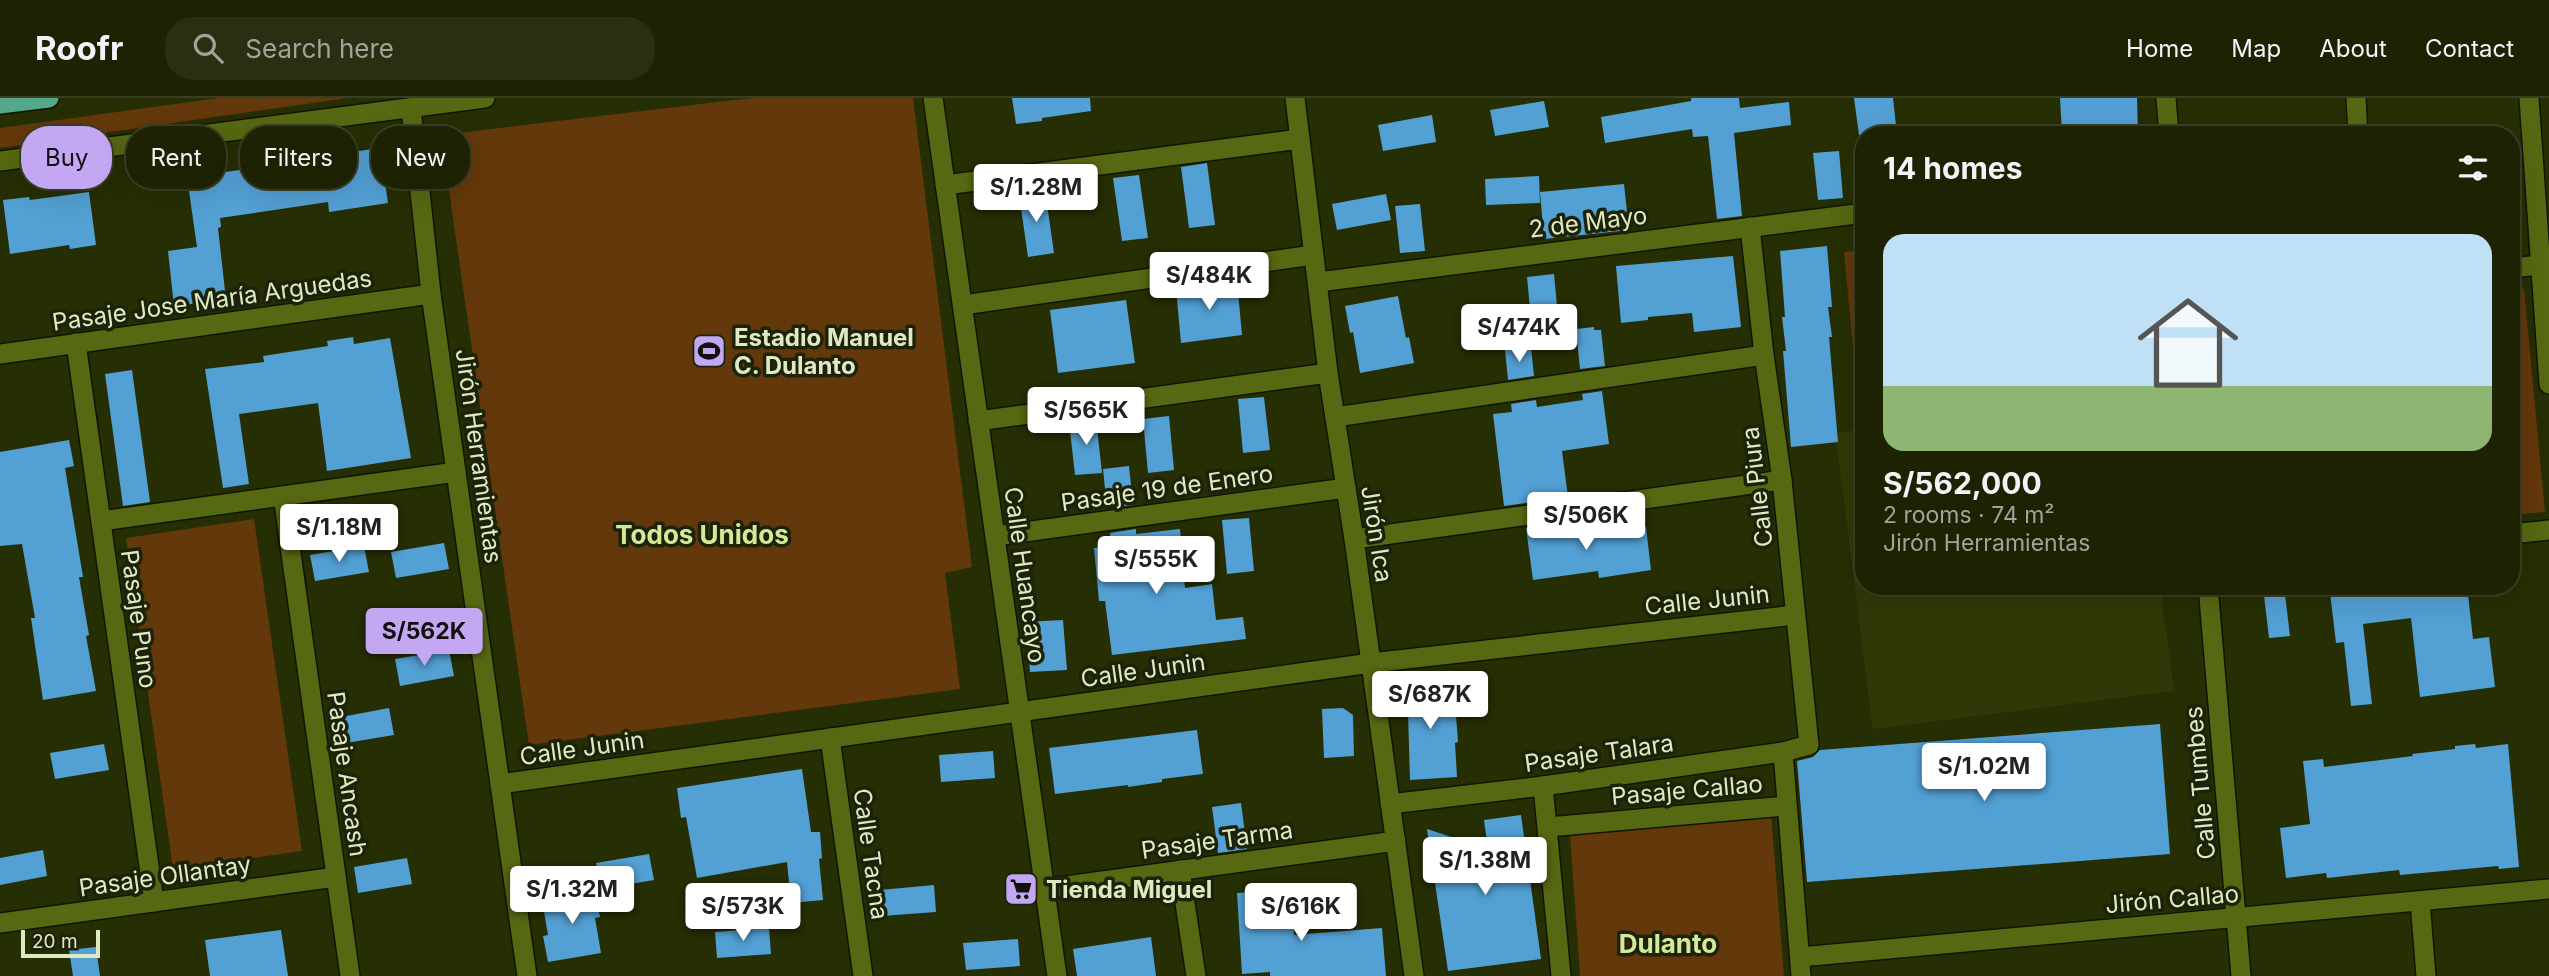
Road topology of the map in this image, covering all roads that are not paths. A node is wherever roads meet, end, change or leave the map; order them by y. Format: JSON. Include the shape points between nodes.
{"nodes":[{"id":1,"x":49,"y":98,"type":"edge"},
{"id":2,"x":485,"y":98,"type":"edge"},
{"id":3,"x":933,"y":98,"type":"edge"},
{"id":4,"x":1295,"y":98,"type":"edge"},
{"id":5,"x":2166,"y":98,"type":"edge"},
{"id":6,"x":2356,"y":98,"type":"edge"},
{"id":7,"x":2529,"y":98,"type":"edge"},
{"id":8,"x":0,"y":104,"type":"edge"},
{"id":9,"x":411,"y":108,"type":"junction"},
{"id":10,"x":2168,"y":126,"type":"edge"},
{"id":11,"x":2358,"y":126,"type":"edge"},
{"id":12,"x":1300,"y":139,"type":"junction"},
{"id":13,"x":0,"y":162,"type":"edge"},
{"id":14,"x":945,"y":185,"type":"junction"},
{"id":15,"x":1855,"y":214,"type":"edge"},
{"id":16,"x":1750,"y":227,"type":"junction"},
{"id":17,"x":1313,"y":255,"type":"junction"},
{"id":18,"x":2544,"y":265,"type":"edge"},
{"id":19,"x":2520,"y":267,"type":"edge"},
{"id":20,"x":1318,"y":282,"type":"junction"},
{"id":21,"x":431,"y":294,"type":"junction"},
{"id":22,"x":962,"y":305,"type":"junction"},
{"id":23,"x":76,"y":343,"type":"junction"},
{"id":24,"x":0,"y":354,"type":"edge"},
{"id":25,"x":1764,"y":355,"type":"junction"},
{"id":26,"x":1328,"y":373,"type":"junction"},
{"id":27,"x":2549,"y":384,"type":"edge"},
{"id":28,"x":1335,"y":417,"type":"junction"},
{"id":29,"x":978,"y":421,"type":"junction"},
{"id":30,"x":456,"y":472,"type":"junction"},
{"id":31,"x":1782,"y":480,"type":"junction"},
{"id":32,"x":1346,"y":488,"type":"junction"},
{"id":33,"x":283,"y":496,"type":"junction"},
{"id":34,"x":101,"y":521,"type":"junction"},
{"id":35,"x":2549,"y":530,"type":"edge"},
{"id":36,"x":2520,"y":533,"type":"edge"},
{"id":37,"x":995,"y":536,"type":"junction"},
{"id":38,"x":1354,"y":539,"type":"junction"},
{"id":39,"x":2209,"y":595,"type":"edge"},
{"id":40,"x":1795,"y":615,"type":"junction"},
{"id":41,"x":1371,"y":663,"type":"junction"},
{"id":42,"x":1020,"y":712,"type":"junction"},
{"id":43,"x":830,"y":738,"type":"junction"},
{"id":44,"x":1810,"y":742,"type":"joint"},
{"id":45,"x":1783,"y":752,"type":"junction"},
{"id":46,"x":500,"y":784,"type":"junction"},
{"id":47,"x":1543,"y":786,"type":"junction"},
{"id":48,"x":1390,"y":804,"type":"junction"},
{"id":49,"x":1786,"y":806,"type":"junction"},
{"id":50,"x":1548,"y":827,"type":"junction"},
{"id":51,"x":1396,"y":841,"type":"junction"},
{"id":52,"x":1180,"y":870,"type":"junction"},
{"id":53,"x":336,"y":877,"type":"junction"},
{"id":54,"x":1044,"y":889,"type":"junction"},
{"id":55,"x":2549,"y":889,"type":"edge"},
{"id":56,"x":2420,"y":901,"type":"junction"},
{"id":57,"x":154,"y":902,"type":"junction"},
{"id":58,"x":2236,"y":918,"type":"junction"},
{"id":59,"x":0,"y":923,"type":"edge"},
{"id":60,"x":1800,"y":967,"type":"edge"},
{"id":61,"x":350,"y":976,"type":"edge"},
{"id":62,"x":527,"y":976,"type":"edge"},
{"id":63,"x":863,"y":976,"type":"edge"},
{"id":64,"x":1056,"y":976,"type":"edge"},
{"id":65,"x":1196,"y":976,"type":"edge"},
{"id":66,"x":1415,"y":976,"type":"edge"},
{"id":67,"x":1561,"y":976,"type":"edge"},
{"id":68,"x":2241,"y":976,"type":"edge"},
{"id":69,"x":2426,"y":976,"type":"edge"}],
"edges":[{"from":1,"to":8,"type":"highway"},
{"from":2,"to":9,"type":"street"},
{"from":3,"to":14,"type":"street","name":"Calle Huancayo"},
{"from":4,"to":12,"type":"street","name":"Jirón Ica"},
{"from":5,"to":10,"type":"street"},
{"from":6,"to":11,"type":"street"},
{"from":7,"to":18,"type":"street"},
{"from":9,"to":13,"type":"street"},
{"from":9,"to":21,"type":"street","name":"Jirón Herramientas"},
{"from":12,"to":14,"type":"street"},
{"from":12,"to":17,"type":"street","name":"Jirón Ica"},
{"from":14,"to":22,"type":"street","name":"Calle Huancayo"},
{"from":15,"to":16,"type":"street","name":"2 de Mayo"},
{"from":16,"to":20,"type":"street","name":"2 de Mayo"},
{"from":16,"to":25,"type":"street","name":"Calle Piura"},
{"from":17,"to":20,"type":"street","name":"Jirón Ica"},
{"from":17,"to":22,"type":"street"},
{"from":18,"to":19,"type":"street"},
{"from":18,"to":27,"type":"street"},
{"from":20,"to":26,"type":"street","name":"Jirón Ica"},
{"from":21,"to":23,"type":"street","name":"Pasaje Jose María Arguedas"},
{"from":21,"to":30,"type":"street","name":"Jirón Herramientas"},
{"from":22,"to":29,"type":"street","name":"Calle Huancayo"},
{"from":23,"to":24,"type":"street","name":"Pasaje Jose María Arguedas"},
{"from":23,"to":34,"type":"street","name":"Pasaje Puno"},
{"from":25,"to":28,"type":"street"},
{"from":25,"to":31,"type":"street","name":"Calle Piura"},
{"from":26,"to":28,"type":"street","name":"Jirón Ica"},
{"from":26,"to":29,"type":"street"},
{"from":28,"to":32,"type":"street","name":"Jirón Ica"},
{"from":29,"to":37,"type":"street","name":"Calle Huancayo"},
{"from":30,"to":33,"type":"street"},
{"from":30,"to":46,"type":"street","name":"Jirón Herramientas"},
{"from":31,"to":38,"type":"street"},
{"from":31,"to":40,"type":"street","name":"Calle Piura"},
{"from":32,"to":37,"type":"street","name":"Pasaje 19 de Enero"},
{"from":32,"to":38,"type":"street","name":"Jirón Ica"},
{"from":33,"to":34,"type":"street"},
{"from":33,"to":53,"type":"street","name":"Pasaje Ancash"},
{"from":34,"to":57,"type":"street","name":"Pasaje Puno"},
{"from":35,"to":36,"type":"street"},
{"from":37,"to":42,"type":"street","name":"Calle Huancayo"},
{"from":38,"to":41,"type":"street","name":"Jirón Ica"},
{"from":39,"to":58,"type":"street","name":"Calle Tumbes"},
{"from":40,"to":41,"type":"street","name":"Calle Junin"},
{"from":40,"to":44,"type":"street","name":"Calle Piura"},
{"from":41,"to":42,"type":"street","name":"Calle Junin"},
{"from":41,"to":48,"type":"street","name":"Jirón Ica"},
{"from":42,"to":43,"type":"street","name":"Calle Junin"},
{"from":42,"to":54,"type":"street","name":"Calle Huancayo"},
{"from":43,"to":46,"type":"street","name":"Calle Junin"},
{"from":43,"to":63,"type":"street","name":"Calle Tacna"},
{"from":44,"to":45,"type":"street","name":"Pasaje Talara","via":[[1807,748]]},
{"from":45,"to":47,"type":"street","name":"Pasaje Talara"},
{"from":45,"to":49,"type":"street"},
{"from":46,"to":62,"type":"street","name":"Jirón Herramientas"},
{"from":47,"to":48,"type":"street","name":"Pasaje Talara"},
{"from":47,"to":50,"type":"street"},
{"from":48,"to":51,"type":"street","name":"Jirón Ica"},
{"from":49,"to":50,"type":"street","name":"Pasaje Callao"},
{"from":49,"to":60,"type":"street","name":"Pasaje Callao"},
{"from":50,"to":67,"type":"street"},
{"from":51,"to":52,"type":"street","name":"Pasaje Tarma"},
{"from":51,"to":66,"type":"street","name":"Jirón Ica"},
{"from":52,"to":54,"type":"street","name":"Pasaje Tarma"},
{"from":52,"to":65,"type":"street"},
{"from":53,"to":57,"type":"street","name":"Pasaje Ollantay"},
{"from":53,"to":61,"type":"street","name":"Pasaje Ancash"},
{"from":54,"to":64,"type":"street","name":"Calle Huancayo"},
{"from":55,"to":56,"type":"street","name":"Jirón Callao"},
{"from":56,"to":58,"type":"street","name":"Jirón Callao"},
{"from":56,"to":69,"type":"street"},
{"from":57,"to":59,"type":"street","name":"Pasaje Ollantay"},
{"from":58,"to":60,"type":"street","name":"Jirón Callao"},
{"from":58,"to":68,"type":"street","name":"Calle Tumbes"}]}
